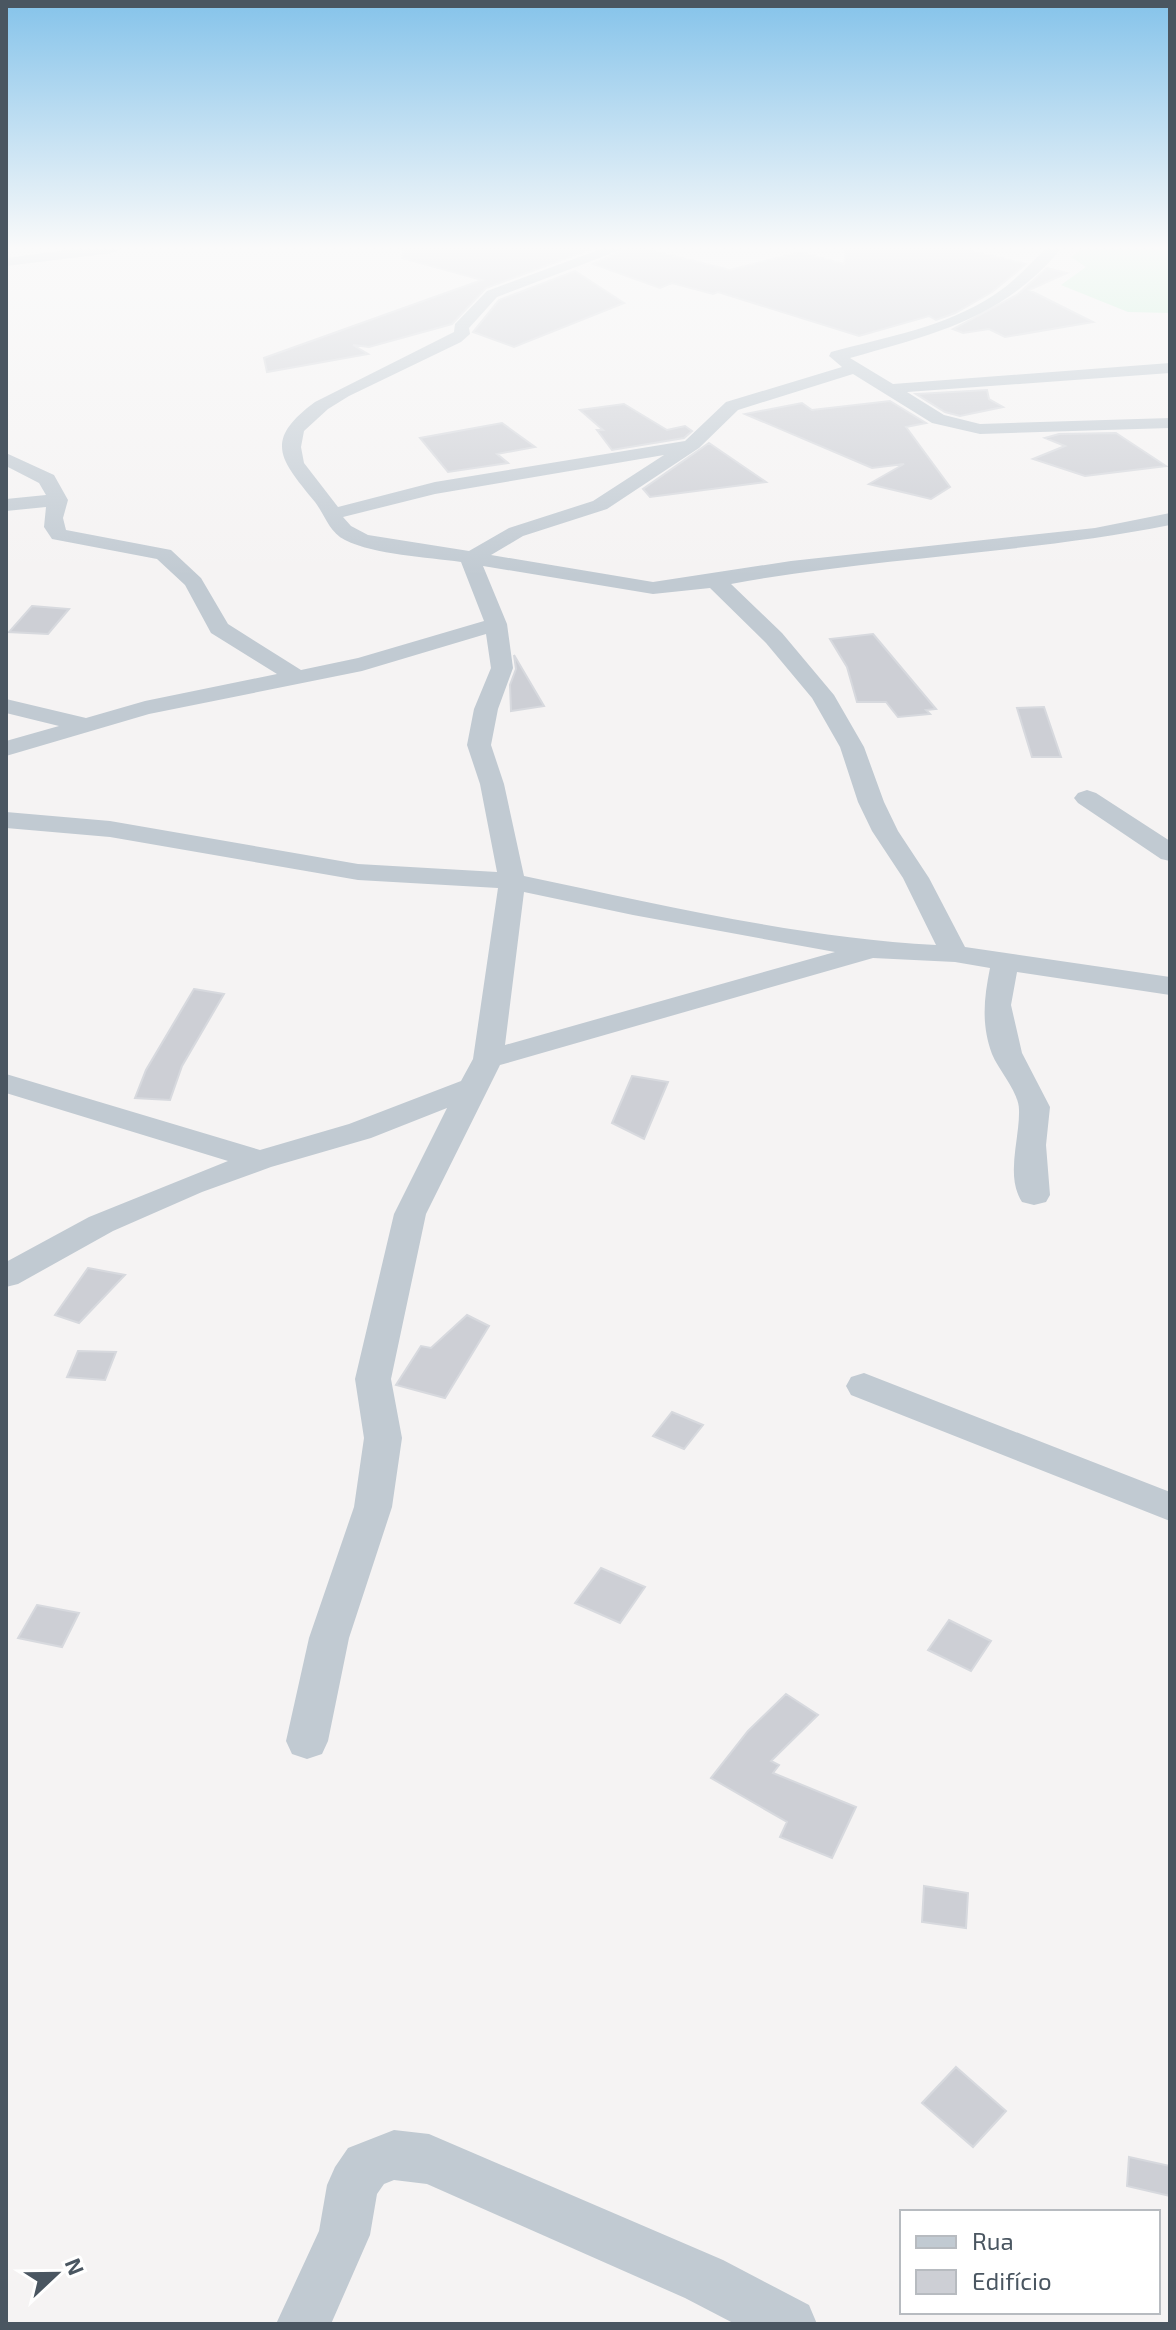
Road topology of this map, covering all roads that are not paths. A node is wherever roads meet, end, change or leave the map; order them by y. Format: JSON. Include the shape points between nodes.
{"nodes":[{"id":1,"x":417,"y":358,"type":"edge"},
{"id":2,"x":840,"y":358,"type":"edge"},
{"id":3,"x":857,"y":368,"type":"junction"},
{"id":4,"x":1170,"y":368,"type":"edge"},
{"id":5,"x":891,"y":389,"type":"junction"},
{"id":6,"x":1170,"y":423,"type":"edge"},
{"id":7,"x":693,"y":444,"type":"junction"},
{"id":8,"x":6,"y":459,"type":"edge"},
{"id":9,"x":58,"y":500,"type":"junction"},
{"id":10,"x":6,"y":505,"type":"edge"},
{"id":11,"x":332,"y":514,"type":"junction"},
{"id":12,"x":1170,"y":519,"type":"edge"},
{"id":13,"x":470,"y":559,"type":"junction"},
{"id":14,"x":715,"y":581,"type":"junction"},
{"id":15,"x":496,"y":624,"type":"junction"},
{"id":16,"x":299,"y":678,"type":"junction"},
{"id":17,"x":6,"y":706,"type":"edge"},
{"id":18,"x":86,"y":725,"type":"junction"},
{"id":19,"x":6,"y":749,"type":"edge"},
{"id":20,"x":1087,"y":798,"type":"dead end"},
{"id":21,"x":6,"y":820,"type":"edge"},
{"id":22,"x":1170,"y":853,"type":"edge"},
{"id":23,"x":512,"y":881,"type":"junction"},
{"id":24,"x":872,"y":950,"type":"junction"},
{"id":25,"x":955,"y":954,"type":"junction"},
{"id":26,"x":1005,"y":962,"type":"junction"},
{"id":27,"x":1170,"y":986,"type":"edge"},
{"id":28,"x":480,"y":1073,"type":"junction"},
{"id":29,"x":6,"y":1083,"type":"edge"},
{"id":30,"x":260,"y":1160,"type":"junction"},
{"id":31,"x":1034,"y":1195,"type":"dead end"},
{"id":32,"x":6,"y":1276,"type":"edge"},
{"id":33,"x":864,"y":1386,"type":"dead end"},
{"id":34,"x":1170,"y":1507,"type":"edge"},
{"id":35,"x":307,"y":1741,"type":"dead end"},
{"id":36,"x":303,"y":2324,"type":"edge"},
{"id":37,"x":790,"y":2324,"type":"edge"}],
"edges":[{"from":1,"to":11,"type":"street","via":[[334,398],[295,430],[291,459]]},
{"from":2,"to":3,"type":"street"},
{"from":3,"to":5,"type":"street"},
{"from":3,"to":7,"type":"street","via":[[732,406]]},
{"from":4,"to":5,"type":"street"},
{"from":5,"to":6,"type":"street","via":[[938,419],[980,429]]},
{"from":7,"to":11,"type":"street","via":[[435,488]]},
{"from":7,"to":13,"type":"street","via":[[600,505],[516,532]]},
{"from":8,"to":9,"type":"street","via":[[47,479]]},
{"from":9,"to":10,"type":"street"},
{"from":9,"to":16,"type":"street","via":[[52,522],[59,535],[164,554],[194,582],[219,628]]},
{"from":11,"to":13,"type":"street","via":[[347,535]]},
{"from":12,"to":14,"type":"street","via":[[1095,534],[791,567]]},
{"from":13,"to":14,"type":"street","via":[[653,588]]},
{"from":13,"to":15,"type":"street"},
{"from":14,"to":25,"type":"street","via":[[774,638],[822,695],[852,747],[885,831]]},
{"from":15,"to":16,"type":"street"},
{"from":15,"to":23,"type":"street","via":[[502,668],[479,745]]},
{"from":16,"to":18,"type":"street"},
{"from":17,"to":18,"type":"street"},
{"from":18,"to":19,"type":"street"},
{"from":20,"to":22,"type":"street"},
{"from":21,"to":23,"type":"street","via":[[110,829],[358,872]]},
{"from":23,"to":24,"type":"street"},
{"from":23,"to":28,"type":"street"},
{"from":24,"to":25,"type":"street"},
{"from":24,"to":28,"type":"street"},
{"from":25,"to":26,"type":"street"},
{"from":26,"to":27,"type":"street"},
{"from":26,"to":31,"type":"street","via":[[997,1005],[1007,1053],[1035,1107],[1030,1145]]},
{"from":28,"to":30,"type":"street","via":[[360,1131]]},
{"from":28,"to":35,"type":"street","via":[[410,1214],[373,1379],[383,1438],[373,1507],[329,1638]]},
{"from":29,"to":30,"type":"street"},
{"from":30,"to":32,"type":"street","via":[[101,1224]]},
{"from":33,"to":34,"type":"street"},
{"from":36,"to":37,"type":"street","via":[[344,2235],[353,2185],[366,2166],[394,2155],[429,2159],[704,2279]]}]}
